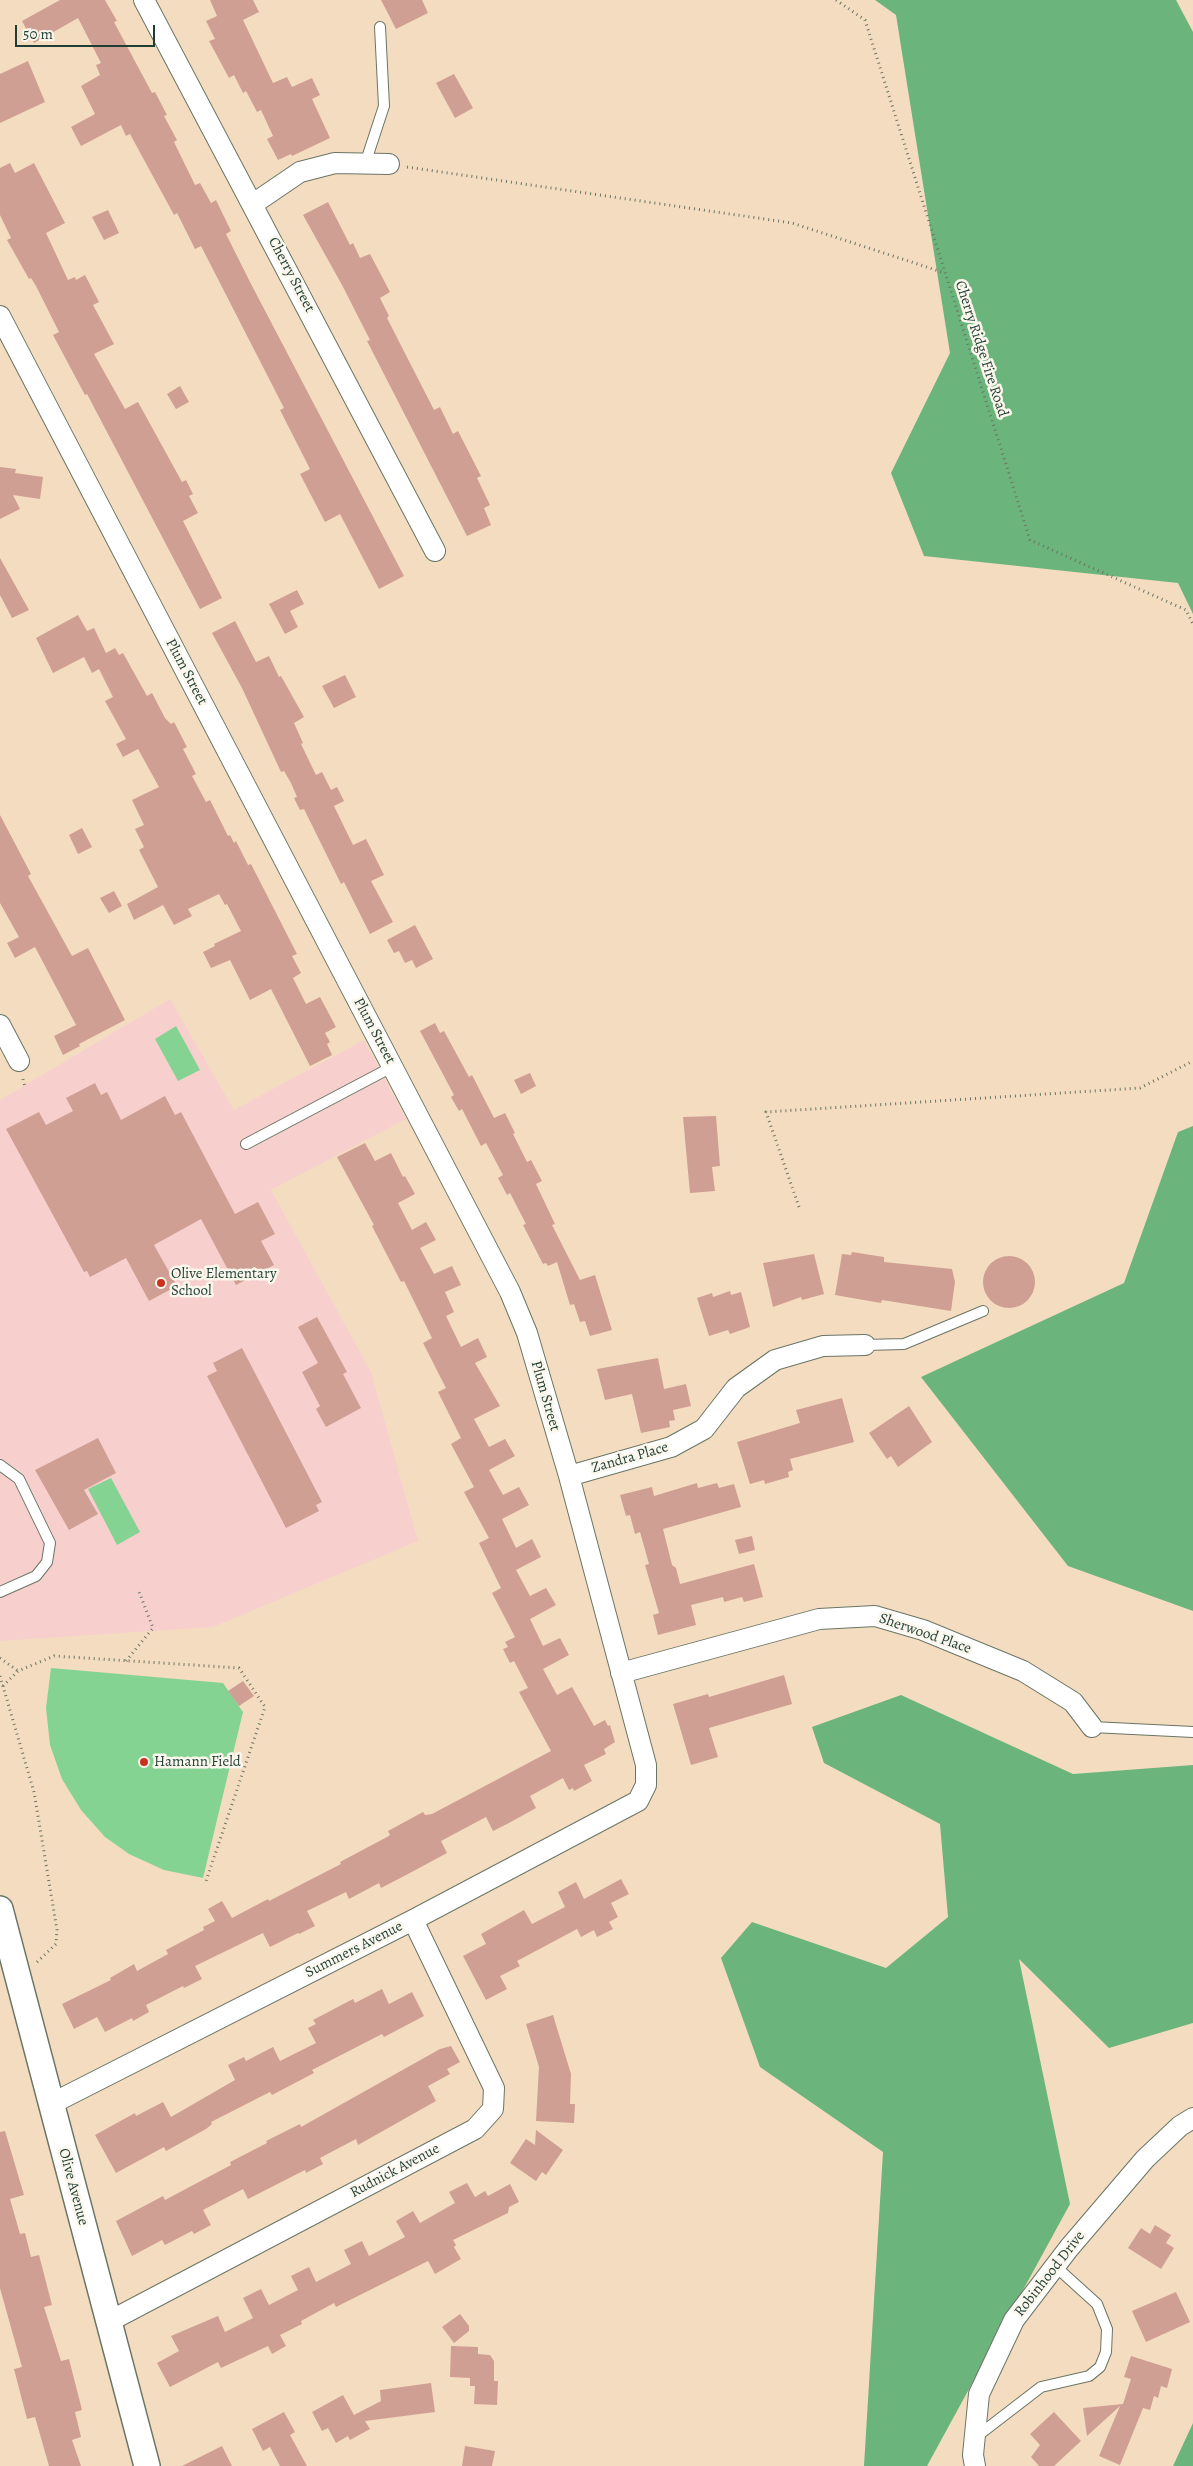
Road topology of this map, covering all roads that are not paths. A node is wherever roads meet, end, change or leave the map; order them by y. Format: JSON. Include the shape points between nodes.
{"nodes":[{"id":1,"x":144,"y":0,"type":"edge"},
{"id":2,"x":380,"y":27,"type":"dead end"},
{"id":3,"x":365,"y":164,"type":"junction"},
{"id":4,"x":389,"y":164,"type":"road end"},
{"id":5,"x":253,"y":204,"type":"junction"},
{"id":6,"x":0,"y":316,"type":"edge"},
{"id":7,"x":435,"y":551,"type":"dead end"},
{"id":8,"x":0,"y":1025,"type":"edge"},
{"id":9,"x":19,"y":1061,"type":"dead end"},
{"id":10,"x":392,"y":1066,"type":"junction"},
{"id":11,"x":246,"y":1144,"type":"dead end"},
{"id":12,"x":983,"y":1311,"type":"dead end"},
{"id":13,"x":866,"y":1345,"type":"joint"},
{"id":14,"x":0,"y":1465,"type":"edge"},
{"id":15,"x":569,"y":1476,"type":"junction"},
{"id":16,"x":0,"y":1592,"type":"edge"},
{"id":17,"x":621,"y":1673,"type":"junction"},
{"id":18,"x":1092,"y":1727,"type":"joint"},
{"id":19,"x":1193,"y":1732,"type":"edge"},
{"id":20,"x":646,"y":1785,"type":"joint"},
{"id":21,"x":0,"y":1908,"type":"edge"},
{"id":22,"x":413,"y":1920,"type":"junction"},
{"id":23,"x":51,"y":2104,"type":"junction"},
{"id":24,"x":1193,"y":2118,"type":"edge"},
{"id":25,"x":1055,"y":2266,"type":"junction"},
{"id":26,"x":108,"y":2322,"type":"junction"},
{"id":27,"x":975,"y":2438,"type":"junction"},
{"id":28,"x":147,"y":2466,"type":"edge"},
{"id":29,"x":975,"y":2466,"type":"edge"}],
"edges":[{"from":1,"to":5,"type":"street","name":"Cherry Street"},
{"from":2,"to":3,"type":"lane","via":[[384,106]]},
{"from":3,"to":4,"type":"street"},
{"from":3,"to":5,"type":"street","via":[[335,163],[300,172]]},
{"from":5,"to":7,"type":"street","name":"Cherry Street"},
{"from":6,"to":10,"type":"street","name":"Plum Street","via":[[10,343]]},
{"from":8,"to":9,"type":"street"},
{"from":10,"to":11,"type":"lane"},
{"from":10,"to":15,"type":"street","name":"Plum Street","via":[[510,1292],[527,1333]]},
{"from":12,"to":13,"type":"lane","via":[[904,1344]]},
{"from":13,"to":15,"type":"street","name":"Zandra Place","via":[[823,1346],[775,1360],[736,1388],[704,1429],[671,1447]]},
{"from":14,"to":16,"type":"lane","via":[[19,1479],[50,1543],[47,1562],[36,1576]]},
{"from":15,"to":17,"type":"street","name":"Plum Street"},
{"from":17,"to":18,"type":"street","name":"Sherwood Place","via":[[819,1619],[875,1616],[923,1630],[1023,1672],[1073,1702]]},
{"from":17,"to":20,"type":"street","name":"Plum Street","via":[[646,1765]]},
{"from":18,"to":19,"type":"lane"},
{"from":20,"to":22,"type":"street","name":"Summers Avenue","via":[[638,1801]]},
{"from":21,"to":23,"type":"street","name":"Olive Avenue"},
{"from":22,"to":23,"type":"street","name":"Summers Avenue"},
{"from":22,"to":26,"type":"street","name":"Rudnick Avenue","via":[[494,2088],[492,2109],[475,2129]]},
{"from":23,"to":26,"type":"street","name":"Olive Avenue"},
{"from":24,"to":25,"type":"street","name":"Robinhood Drive","via":[[1145,2159]]},
{"from":25,"to":27,"type":"street","name":"Robinhood Drive","via":[[1014,2320],[979,2394]]},
{"from":25,"to":27,"type":"lane","via":[[1097,2304],[1108,2329],[1106,2352],[1100,2367],[1089,2376],[1041,2387]]},
{"from":26,"to":28,"type":"street","name":"Olive Avenue"},
{"from":27,"to":29,"type":"street","name":"Robinhood Drive"}]}
